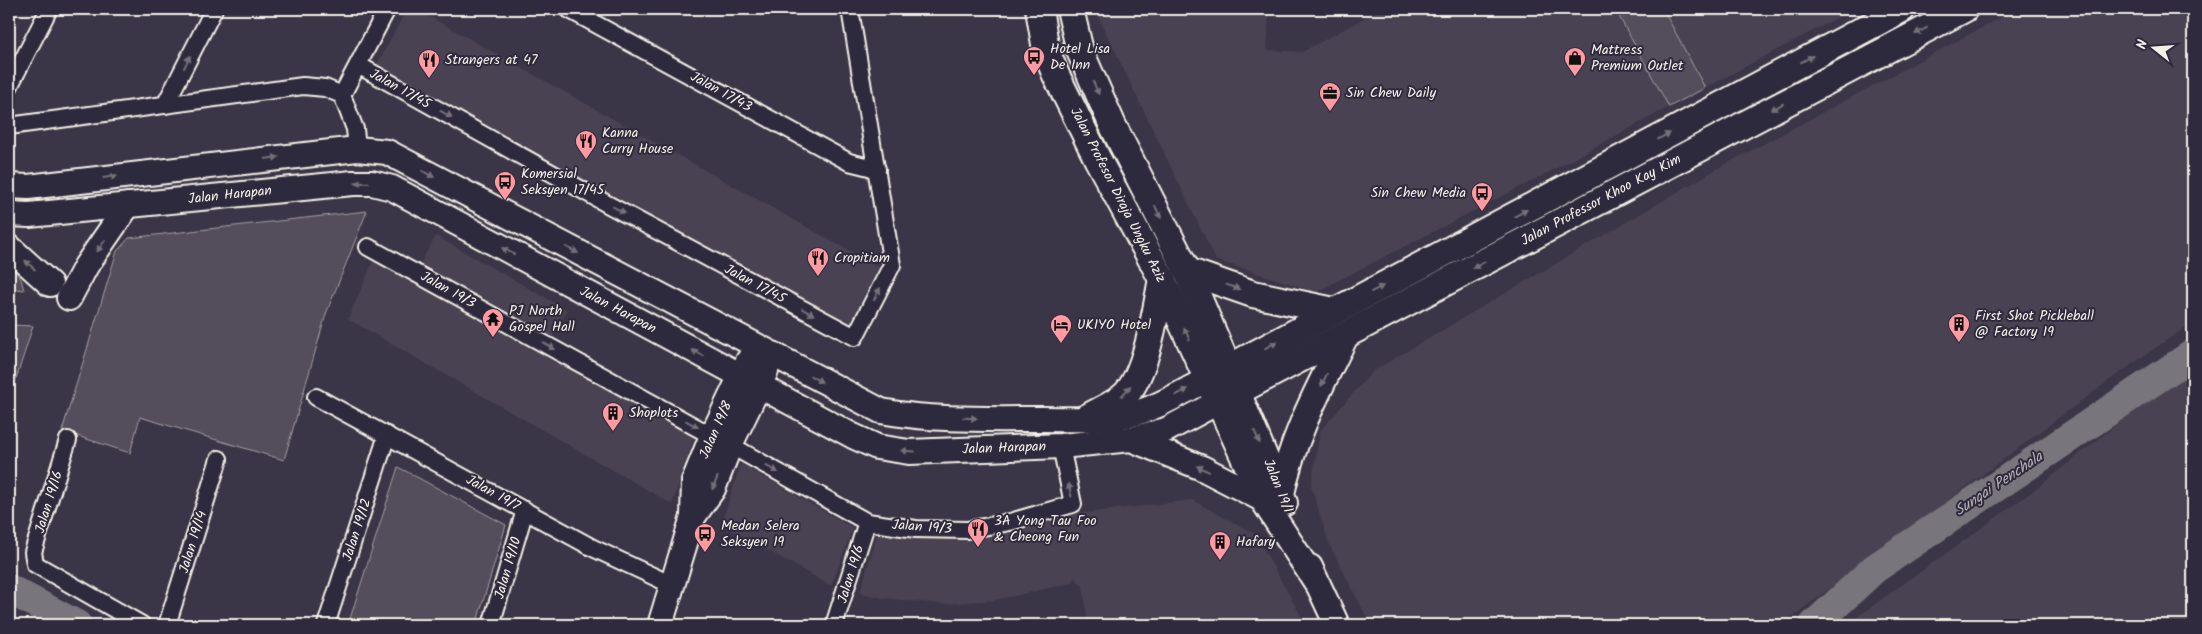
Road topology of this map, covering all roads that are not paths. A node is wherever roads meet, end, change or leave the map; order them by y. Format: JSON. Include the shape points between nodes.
{"nodes":[{"id":1,"x":49,"y":9,"type":"edge"},
{"id":2,"x":214,"y":9,"type":"edge"},
{"id":3,"x":387,"y":9,"type":"edge"},
{"id":4,"x":568,"y":9,"type":"edge"},
{"id":5,"x":850,"y":9,"type":"edge"},
{"id":6,"x":1039,"y":9,"type":"edge"},
{"id":7,"x":1070,"y":9,"type":"edge"},
{"id":8,"x":1902,"y":9,"type":"edge"},
{"id":9,"x":1964,"y":9,"type":"edge"},
{"id":10,"x":358,"y":65,"type":"junction"},
{"id":11,"x":9,"y":87,"type":"edge"},
{"id":12,"x":342,"y":95,"type":"junction"},
{"id":13,"x":165,"y":105,"type":"junction"},
{"id":14,"x":9,"y":126,"type":"edge"},
{"id":15,"x":357,"y":148,"type":"junction"},
{"id":16,"x":877,"y":169,"type":"junction"},
{"id":17,"x":9,"y":186,"type":"edge"},
{"id":18,"x":128,"y":205,"type":"junction"},
{"id":19,"x":9,"y":214,"type":"edge"},
{"id":20,"x":368,"y":247,"type":"dead end"},
{"id":21,"x":9,"y":248,"type":"edge"},
{"id":22,"x":1187,"y":271,"type":"junction"},
{"id":23,"x":1162,"y":279,"type":"junction"},
{"id":24,"x":50,"y":284,"type":"dead end"},
{"id":25,"x":69,"y":298,"type":"dead end"},
{"id":26,"x":1334,"y":312,"type":"junction"},
{"id":27,"x":1344,"y":336,"type":"junction"},
{"id":28,"x":764,"y":351,"type":"junction"},
{"id":29,"x":1218,"y":373,"type":"junction"},
{"id":30,"x":750,"y":380,"type":"junction"},
{"id":31,"x":316,"y":397,"type":"dead end"},
{"id":32,"x":1228,"y":397,"type":"junction"},
{"id":33,"x":1086,"y":418,"type":"junction"},
{"id":34,"x":387,"y":435,"type":"junction"},
{"id":35,"x":1131,"y":439,"type":"junction"},
{"id":36,"x":68,"y":440,"type":"dead end"},
{"id":37,"x":721,"y":440,"type":"junction"},
{"id":38,"x":1061,"y":446,"type":"junction"},
{"id":39,"x":219,"y":459,"type":"dead end"},
{"id":40,"x":1272,"y":496,"type":"junction"},
{"id":41,"x":525,"y":510,"type":"junction"},
{"id":42,"x":867,"y":522,"type":"junction"},
{"id":43,"x":672,"y":585,"type":"junction"},
{"id":44,"x":142,"y":625,"type":"edge"},
{"id":45,"x":167,"y":625,"type":"edge"},
{"id":46,"x":326,"y":625,"type":"edge"},
{"id":47,"x":491,"y":625,"type":"edge"},
{"id":48,"x":660,"y":625,"type":"edge"},
{"id":49,"x":834,"y":625,"type":"edge"},
{"id":50,"x":1338,"y":625,"type":"edge"}],
"edges":[{"from":1,"to":11,"type":"street"},
{"from":13,"to":2,"type":"street","one_way":true},
{"from":3,"to":10,"type":"street"},
{"from":4,"to":16,"type":"street","name":"Jalan 17/43","via":[[849,162]]},
{"from":5,"to":16,"type":"street","name":"Jalan 17/45"},
{"from":6,"to":23,"type":"main road","name":"Jalan Profesor Diraja Ungku Aziz","via":[[1046,50],[1055,73]]},
{"from":7,"to":22,"type":"main road","name":"Jalan Profesor Diraja Ungku Aziz","one_way":true,"via":[[1080,51],[1109,118]]},
{"from":26,"to":8,"type":"main road","name":"Jalan Professor Khoo Kay Kim","one_way":true},
{"from":9,"to":27,"type":"main road","name":"Jalan Professor Khoo Kay Kim","one_way":true},
{"from":10,"to":12,"type":"street"},
{"from":10,"to":16,"type":"street","name":"Jalan 17/45","one_way":true,"via":[[609,206],[855,337],[892,264]]},
{"from":12,"to":13,"type":"street","via":[[324,88],[303,86]]},
{"from":12,"to":15,"type":"street","via":[[355,129]]},
{"from":13,"to":14,"type":"street"},
{"from":17,"to":15,"type":"main road","name":"Jalan Harapan","one_way":true,"via":[[28,187]]},
{"from":15,"to":28,"type":"main road","name":"Jalan Harapan","one_way":true,"via":[[387,152]]},
{"from":18,"to":19,"type":"main road","name":"Jalan Harapan"},
{"from":18,"to":25,"type":"main road","one_way":true,"via":[[86,266]]},
{"from":30,"to":18,"type":"main road","name":"Jalan Harapan","one_way":true,"via":[[392,188],[354,183]]},
{"from":20,"to":37,"type":"street","name":"Jalan 19/3","one_way":true},
{"from":24,"to":21,"type":"main road","one_way":true},
{"from":22,"to":26,"type":"main road","one_way":true,"via":[[1253,294]]},
{"from":22,"to":29,"type":"main road","name":"Jalan Profesor Diraja Ungku Aziz"},
{"from":29,"to":23,"type":"main road","name":"Jalan Profesor Diraja Ungku Aziz","one_way":true},
{"from":33,"to":23,"type":"main road","one_way":true,"via":[[1126,394],[1133,382],[1149,346]]},
{"from":29,"to":26,"type":"main road","name":"Jalan Professor Khoo Kay Kim","one_way":true},
{"from":27,"to":32,"type":"main road","name":"Jalan Professor Khoo Kay Kim"},
{"from":27,"to":40,"type":"main road","one_way":true},
{"from":28,"to":30,"type":"main road","name":"Jalan 19/8"},
{"from":28,"to":33,"type":"main road","name":"Jalan Harapan","one_way":true,"via":[[881,412],[918,417]]},
{"from":29,"to":32,"type":"main road"},
{"from":33,"to":29,"type":"main road","name":"Jalan Harapan","one_way":true,"via":[[1127,415],[1152,408]]},
{"from":30,"to":37,"type":"main road","name":"Jalan 19/8"},
{"from":38,"to":30,"type":"main road","name":"Jalan Harapan","one_way":true,"via":[[909,452],[877,447]]},
{"from":31,"to":34,"type":"street","name":"Jalan 19/7"},
{"from":32,"to":35,"type":"main road","name":"Jalan Harapan","via":[[1166,430]]},
{"from":32,"to":40,"type":"main road","name":"Jalan 19/1"},
{"from":34,"to":41,"type":"street","name":"Jalan 19/7"},
{"from":34,"to":46,"type":"street","name":"Jalan 19/12"},
{"from":35,"to":38,"type":"main road","name":"Jalan Harapan"},
{"from":40,"to":35,"type":"main road","one_way":true},
{"from":36,"to":44,"type":"street","name":"Jalan 19/16","via":[[33,552],[35,564]]},
{"from":37,"to":42,"type":"street","name":"Jalan 19/3","one_way":true},
{"from":37,"to":43,"type":"main road","name":"Jalan 19/8","via":[[713,489],[693,517]]},
{"from":42,"to":38,"type":"street","name":"Jalan 19/3","one_way":true,"via":[[916,529],[967,530],[1073,504]]},
{"from":39,"to":45,"type":"street","name":"Jalan 19/14"},
{"from":40,"to":50,"type":"main road","name":"Jalan 19/1"},
{"from":41,"to":43,"type":"street","name":"Jalan 19/7","via":[[593,548]]},
{"from":41,"to":47,"type":"street","name":"Jalan 19/10"},
{"from":42,"to":49,"type":"street","name":"Jalan 19/6"},
{"from":43,"to":48,"type":"main road","name":"Jalan 19/8"}]}
